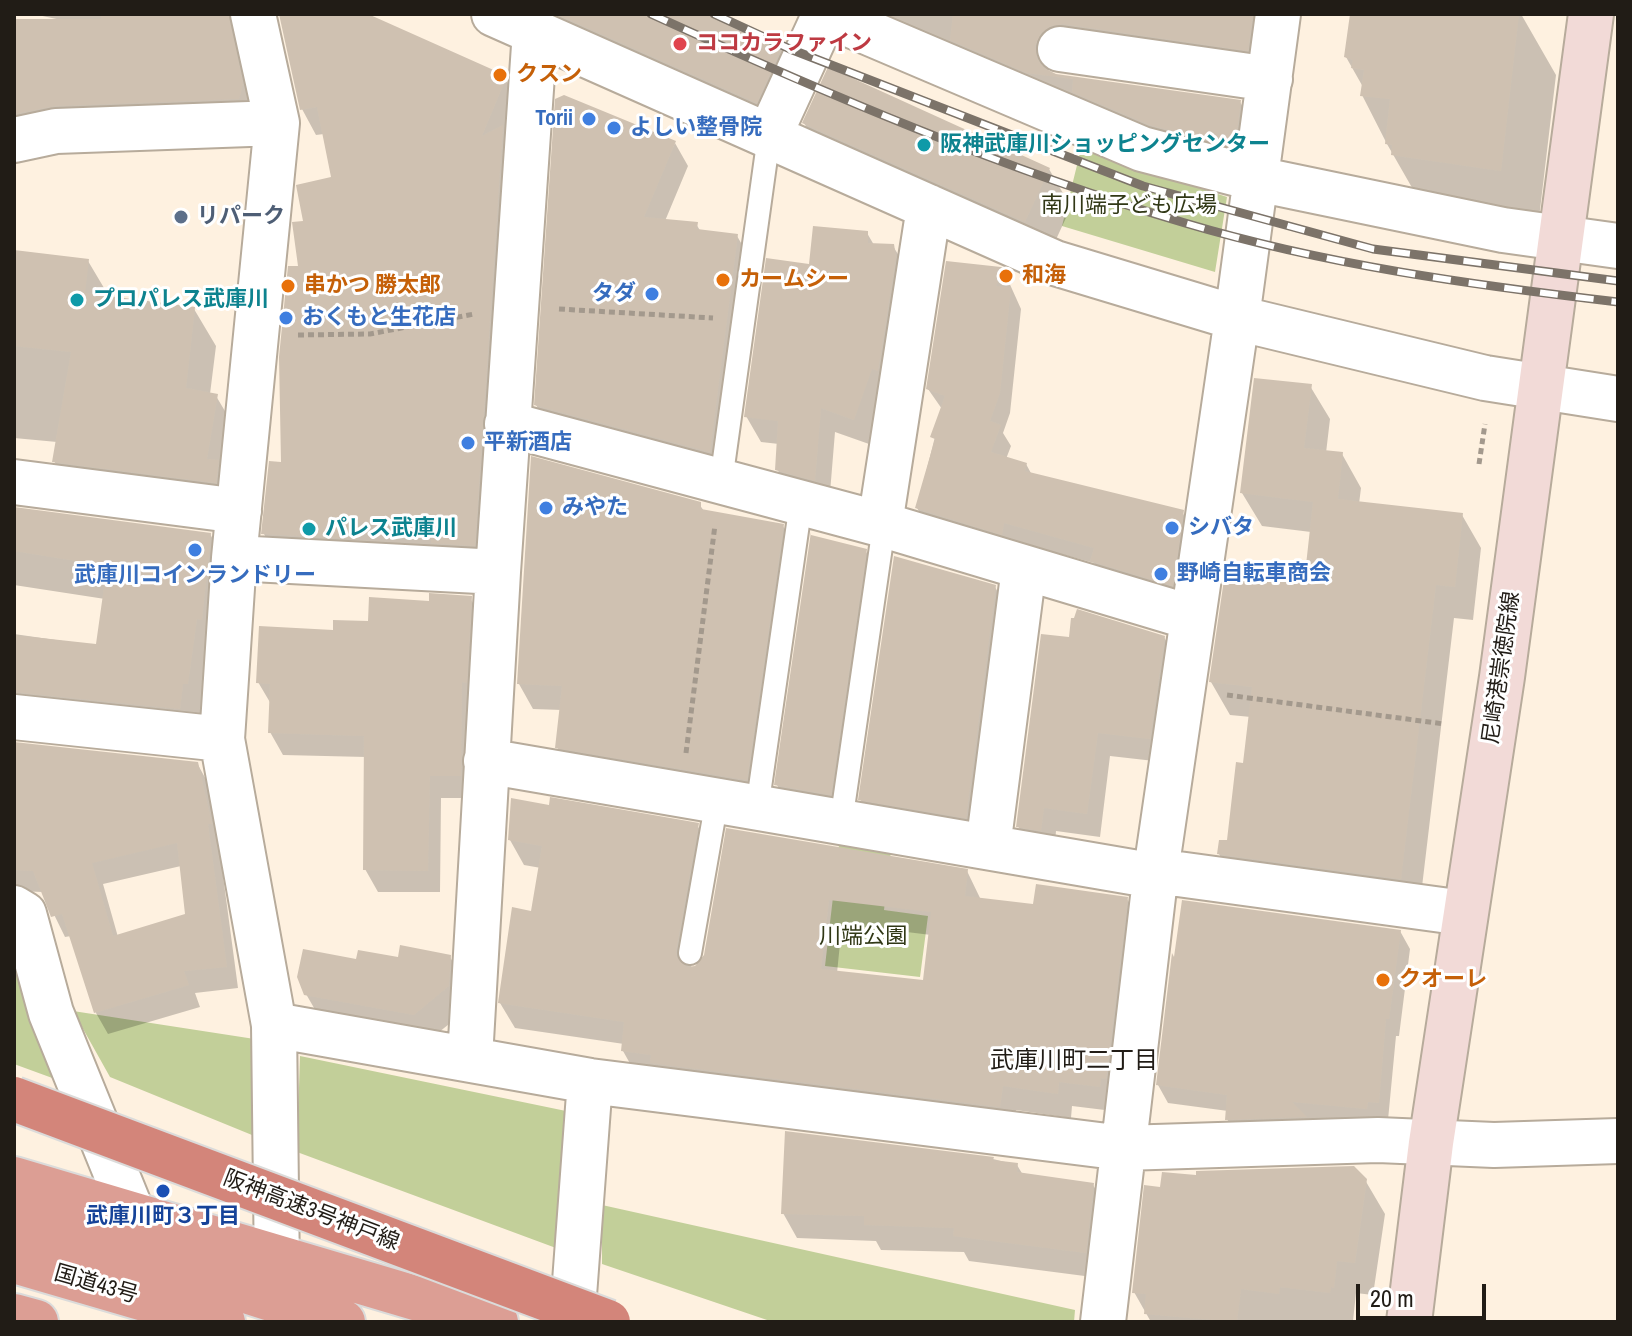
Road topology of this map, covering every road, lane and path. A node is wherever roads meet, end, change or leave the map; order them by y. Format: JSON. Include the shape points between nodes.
{"nodes":[{"id":1,"x":253,"y":14,"type":"edge"},
{"id":2,"x":494,"y":14,"type":"edge"},
{"id":3,"x":1278,"y":14,"type":"edge"},
{"id":4,"x":1591,"y":14,"type":"edge"},
{"id":5,"x":836,"y":16,"type":"edge"},
{"id":6,"x":535,"y":31,"type":"junction"},
{"id":7,"x":1062,"y":31,"type":"edge"},
{"id":8,"x":1270,"y":79,"type":"junction"},
{"id":9,"x":1052,"y":110,"type":"junction"},
{"id":10,"x":277,"y":123,"type":"junction"},
{"id":11,"x":769,"y":136,"type":"junction"},
{"id":12,"x":14,"y":140,"type":"edge"},
{"id":13,"x":1257,"y":179,"type":"junction"},
{"id":14,"x":929,"y":207,"type":"junction"},
{"id":15,"x":1561,"y":236,"type":"junction"},
{"id":16,"x":1618,"y":246,"type":"edge"},
{"id":17,"x":1237,"y":318,"type":"junction"},
{"id":18,"x":1539,"y":387,"type":"junction"},
{"id":19,"x":1618,"y":399,"type":"edge"},
{"id":20,"x":507,"y":424,"type":"junction"},
{"id":21,"x":1485,"y":424,"type":"dead end"},
{"id":22,"x":1479,"y":464,"type":"dead end"},
{"id":23,"x":721,"y":481,"type":"junction"},
{"id":24,"x":14,"y":482,"type":"edge"},
{"id":25,"x":801,"y":503,"type":"junction"},
{"id":26,"x":239,"y":511,"type":"junction"},
{"id":27,"x":882,"y":525,"type":"junction"},
{"id":28,"x":234,"y":558,"type":"junction"},
{"id":29,"x":1024,"y":568,"type":"junction"},
{"id":30,"x":498,"y":572,"type":"junction"},
{"id":31,"x":1193,"y":618,"type":"junction"},
{"id":32,"x":1183,"y":689,"type":"junction"},
{"id":33,"x":14,"y":717,"type":"edge"},
{"id":34,"x":1444,"y":724,"type":"dead end"},
{"id":35,"x":222,"y":739,"type":"junction"},
{"id":36,"x":486,"y":761,"type":"junction"},
{"id":37,"x":718,"y":801,"type":"junction"},
{"id":38,"x":841,"y":822,"type":"junction"},
{"id":39,"x":988,"y":847,"type":"junction"},
{"id":40,"x":1156,"y":874,"type":"junction"},
{"id":41,"x":14,"y":908,"type":"edge"},
{"id":42,"x":1464,"y":913,"type":"junction"},
{"id":43,"x":690,"y":953,"type":"dead end"},
{"id":44,"x":274,"y":1025,"type":"junction"},
{"id":45,"x":470,"y":1058,"type":"junction"},
{"id":46,"x":590,"y":1081,"type":"junction"},
{"id":47,"x":14,"y":1099,"type":"edge"},
{"id":48,"x":14,"y":1106,"type":"edge"},
{"id":49,"x":1618,"y":1141,"type":"edge"},
{"id":50,"x":1431,"y":1143,"type":"junction"},
{"id":51,"x":1123,"y":1148,"type":"junction"},
{"id":52,"x":14,"y":1179,"type":"edge"},
{"id":53,"x":133,"y":1215,"type":"junction"},
{"id":54,"x":14,"y":1217,"type":"edge"},
{"id":55,"x":14,"y":1261,"type":"edge"},
{"id":56,"x":258,"y":1287,"type":"edge"},
{"id":57,"x":14,"y":1316,"type":"edge"},
{"id":58,"x":36,"y":1322,"type":"edge"},
{"id":59,"x":343,"y":1322,"type":"edge"},
{"id":60,"x":496,"y":1322,"type":"edge"},
{"id":61,"x":572,"y":1322,"type":"edge"},
{"id":62,"x":590,"y":1322,"type":"edge"},
{"id":63,"x":608,"y":1322,"type":"edge"},
{"id":64,"x":1103,"y":1322,"type":"edge"},
{"id":65,"x":1409,"y":1322,"type":"edge"}],
"edges":[{"from":1,"to":10,"type":"street"},
{"from":2,"to":6,"type":"street"},
{"from":3,"to":8,"type":"street"},
{"from":4,"to":15,"type":"main road","name":"尼崎港崇徳院線"},
{"from":5,"to":9,"type":"street"},
{"from":5,"to":11,"type":"street"},
{"from":6,"to":11,"type":"street"},
{"from":6,"to":20,"type":"street"},
{"from":7,"to":8,"type":"street"},
{"from":7,"to":9,"type":"street"},
{"from":8,"to":13,"type":"street"},
{"from":9,"to":13,"type":"street","via":[[1142,149]]},
{"from":10,"to":12,"type":"street","via":[[56,131]]},
{"from":10,"to":26,"type":"street"},
{"from":11,"to":14,"type":"street"},
{"from":11,"to":23,"type":"lane"},
{"from":13,"to":15,"type":"street","via":[[1503,230]]},
{"from":13,"to":17,"type":"street"},
{"from":14,"to":17,"type":"street","via":[[1055,263]]},
{"from":14,"to":27,"type":"street"},
{"from":15,"to":16,"type":"street"},
{"from":15,"to":18,"type":"main road","name":"尼崎港崇徳院線"},
{"from":17,"to":18,"type":"street"},
{"from":17,"to":31,"type":"street"},
{"from":18,"to":19,"type":"street"},
{"from":18,"to":42,"type":"main road","name":"尼崎港崇徳院線","via":[[1502,677]]},
{"from":20,"to":23,"type":"street"},
{"from":20,"to":30,"type":"street"},
{"from":21,"to":22,"type":"path"},
{"from":23,"to":25,"type":"street"},
{"from":23,"to":37,"type":"path"},
{"from":24,"to":26,"type":"street"},
{"from":25,"to":27,"type":"street"},
{"from":25,"to":37,"type":"lane"},
{"from":26,"to":28,"type":"street"},
{"from":27,"to":29,"type":"street"},
{"from":27,"to":38,"type":"lane"},
{"from":28,"to":30,"type":"street"},
{"from":28,"to":35,"type":"street"},
{"from":29,"to":31,"type":"street"},
{"from":29,"to":39,"type":"street"},
{"from":30,"to":36,"type":"street"},
{"from":31,"to":32,"type":"street"},
{"from":32,"to":34,"type":"path"},
{"from":32,"to":40,"type":"street"},
{"from":33,"to":35,"type":"street"},
{"from":35,"to":44,"type":"street"},
{"from":36,"to":37,"type":"street"},
{"from":36,"to":45,"type":"street"},
{"from":37,"to":38,"type":"street"},
{"from":37,"to":43,"type":"lane"},
{"from":38,"to":39,"type":"street"},
{"from":39,"to":40,"type":"street"},
{"from":40,"to":42,"type":"street"},
{"from":40,"to":51,"type":"street"},
{"from":41,"to":53,"type":"street","via":[[24,914],[51,1013]]},
{"from":42,"to":50,"type":"main road","name":"尼崎港崇徳院線"},
{"from":44,"to":45,"type":"street"},
{"from":44,"to":56,"type":"street"},
{"from":45,"to":46,"type":"street"},
{"from":46,"to":51,"type":"street"},
{"from":46,"to":61,"type":"street"},
{"from":47,"to":63,"type":"highway","name":"阪神高速3号神戸線","bridge":true},
{"from":48,"to":62,"type":"highway","name":"阪神高速3号神戸線"},
{"from":49,"to":50,"type":"street"},
{"from":50,"to":51,"type":"street"},
{"from":50,"to":65,"type":"main road","name":"尼崎港崇徳院線"},
{"from":51,"to":64,"type":"street"},
{"from":52,"to":53,"type":"highway"},
{"from":53,"to":56,"type":"highway"},
{"from":54,"to":56,"type":"highway"},
{"from":55,"to":56,"type":"highway","name":"国道43号"},
{"from":56,"to":59,"type":"highway"},
{"from":56,"to":60,"type":"highway"},
{"from":57,"to":58,"type":"highway"}]}
